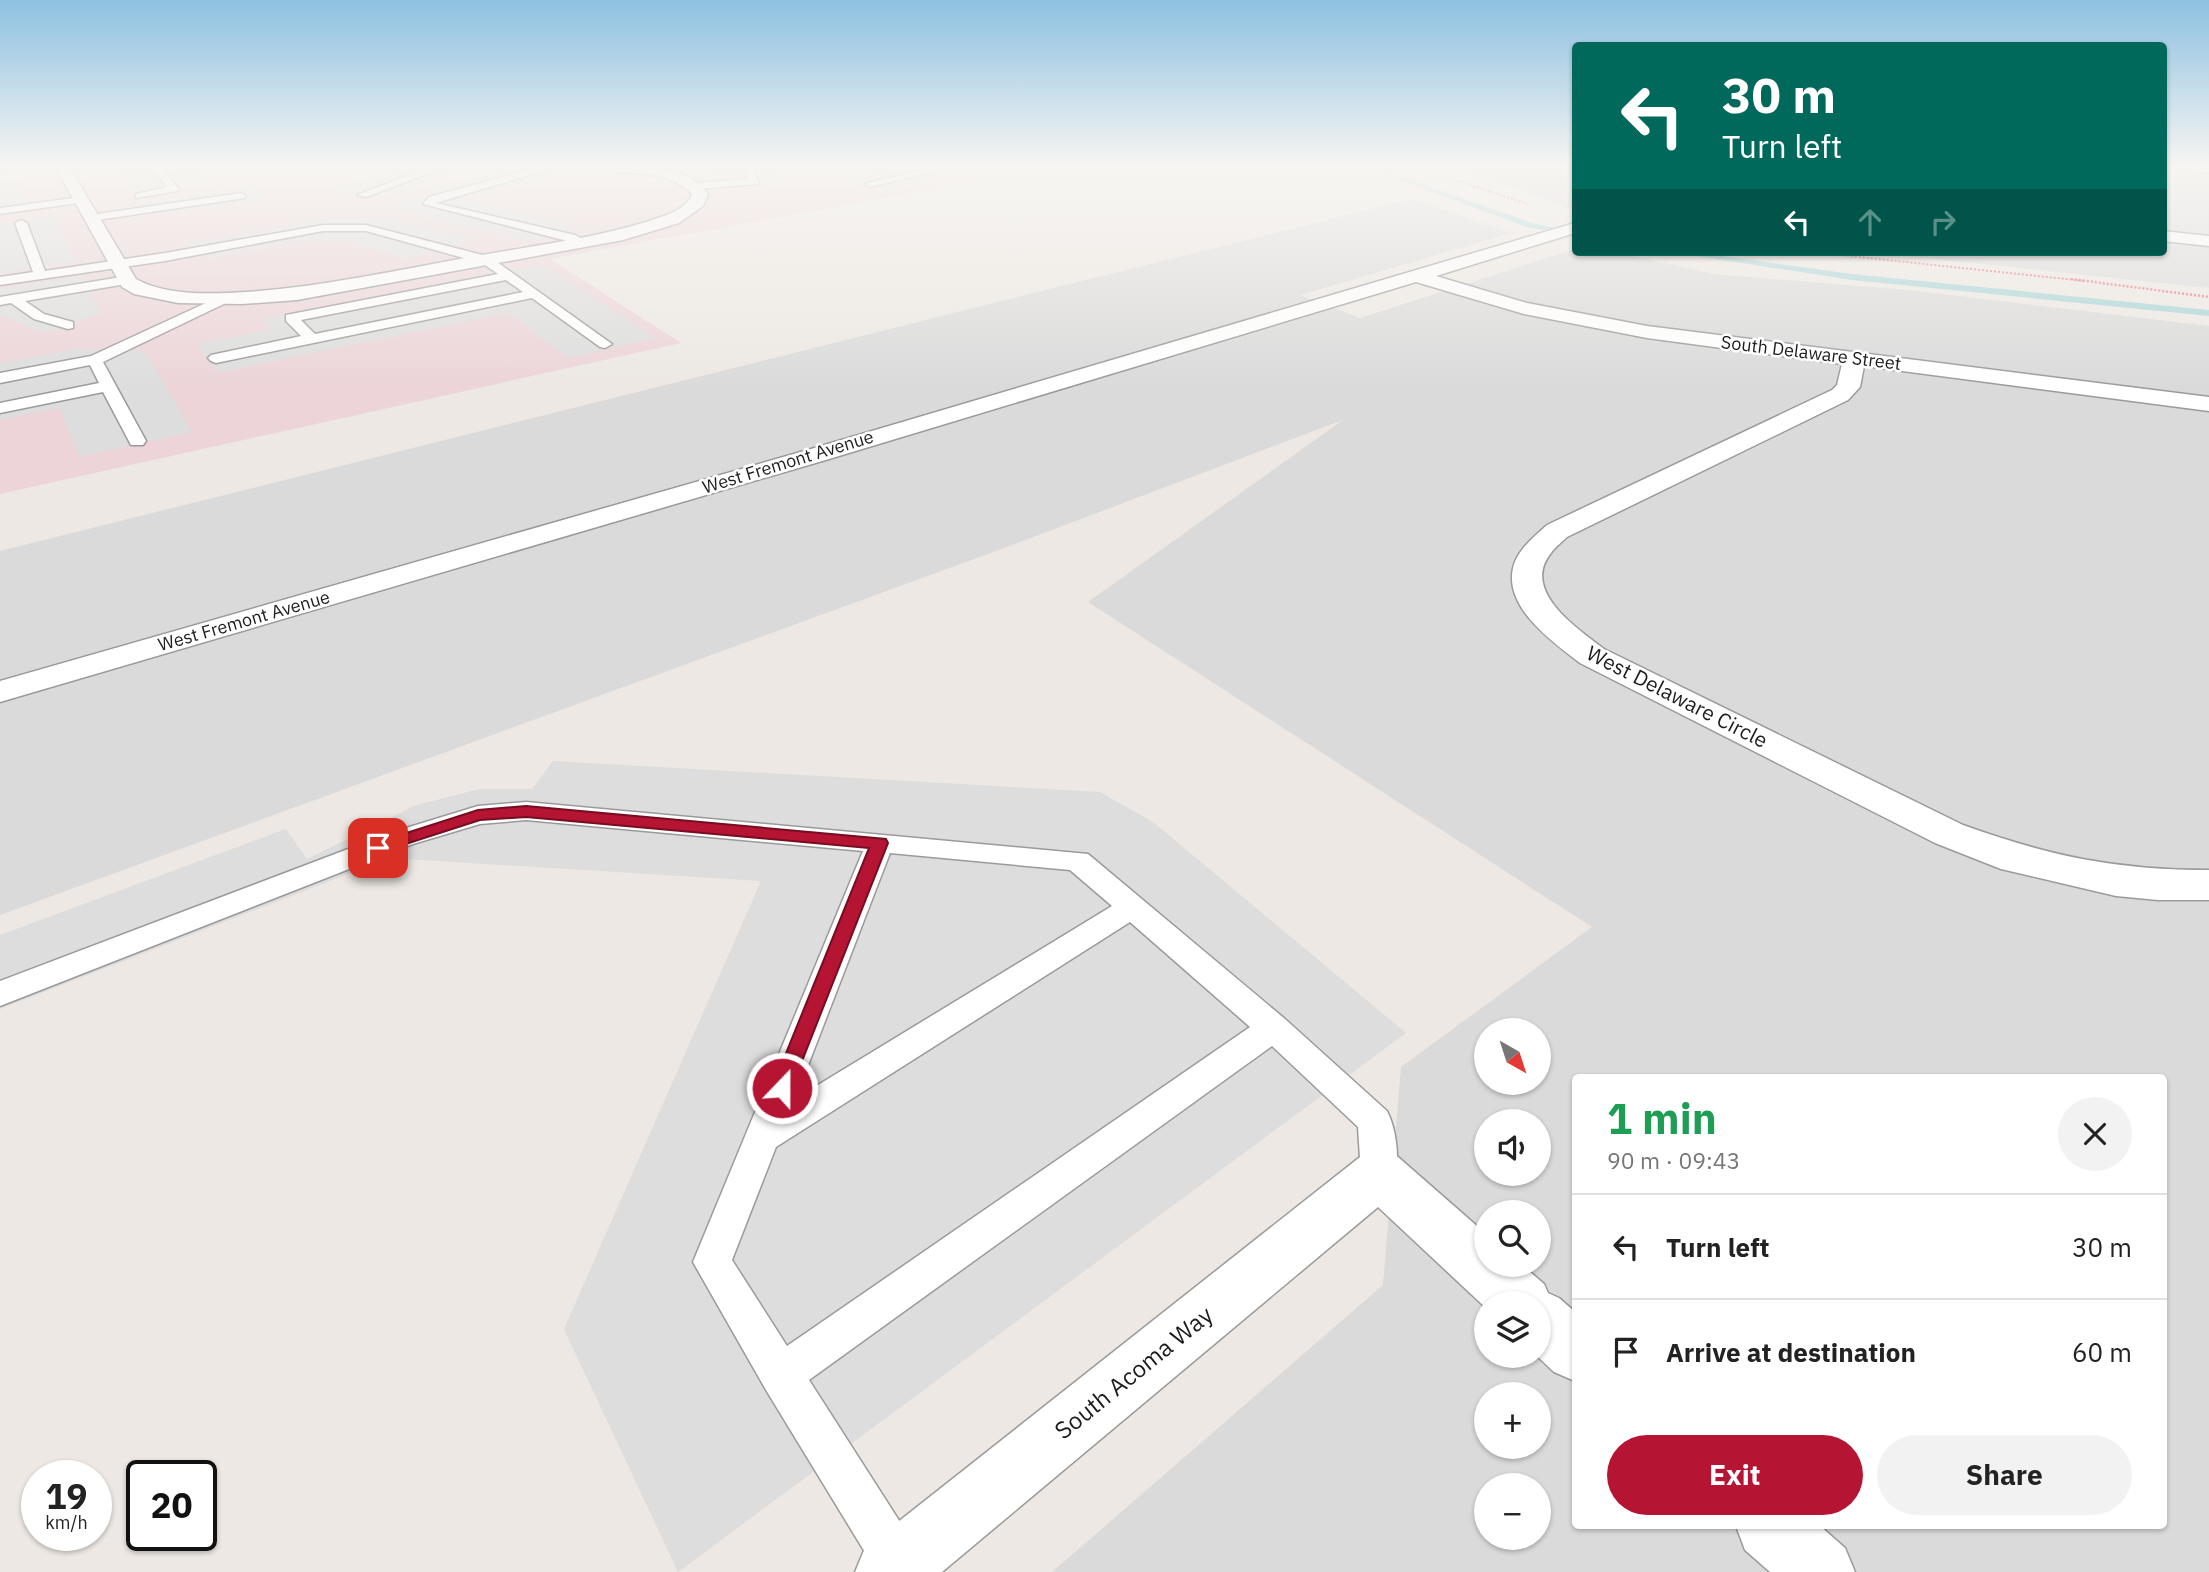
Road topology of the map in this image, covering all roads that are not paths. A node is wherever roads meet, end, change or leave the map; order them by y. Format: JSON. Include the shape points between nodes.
{"nodes":[{"id":1,"x":28,"y":241,"type":"edge"},
{"id":2,"x":106,"y":241,"type":"edge"},
{"id":3,"x":249,"y":241,"type":"edge"},
{"id":4,"x":417,"y":241,"type":"edge"},
{"id":5,"x":588,"y":241,"type":"edge"},
{"id":6,"x":1532,"y":241,"type":"edge"},
{"id":7,"x":580,"y":243,"type":"joint"},
{"id":8,"x":486,"y":260,"type":"junction"},
{"id":9,"x":117,"y":262,"type":"junction"},
{"id":10,"x":40,"y":274,"type":"junction"},
{"id":11,"x":508,"y":276,"type":"junction"},
{"id":12,"x":1417,"y":276,"type":"junction"},
{"id":13,"x":127,"y":280,"type":"junction"},
{"id":14,"x":0,"y":281,"type":"edge"},
{"id":15,"x":534,"y":294,"type":"junction"},
{"id":16,"x":15,"y":299,"type":"junction"},
{"id":17,"x":223,"y":299,"type":"junction"},
{"id":18,"x":0,"y":301,"type":"edge"},
{"id":19,"x":68,"y":325,"type":"dead end"},
{"id":20,"x":312,"y":339,"type":"junction"},
{"id":21,"x":605,"y":344,"type":"dead end"},
{"id":22,"x":216,"y":358,"type":"dead end"},
{"id":23,"x":1854,"y":359,"type":"junction"},
{"id":24,"x":94,"y":360,"type":"junction"},
{"id":25,"x":0,"y":378,"type":"edge"},
{"id":26,"x":108,"y":386,"type":"junction"},
{"id":27,"x":2209,"y":404,"type":"edge"},
{"id":28,"x":0,"y":408,"type":"edge"},
{"id":29,"x":137,"y":441,"type":"dead end"},
{"id":30,"x":0,"y":692,"type":"edge"},
{"id":31,"x":880,"y":843,"type":"junction"},
{"id":32,"x":2209,"y":885,"type":"edge"},
{"id":33,"x":1132,"y":907,"type":"junction"},
{"id":34,"x":0,"y":994,"type":"edge"},
{"id":35,"x":1273,"y":1028,"type":"junction"},
{"id":36,"x":762,"y":1137,"type":"junction"},
{"id":37,"x":1379,"y":1174,"type":"junction"},
{"id":38,"x":1509,"y":1291,"type":"edge"},
{"id":39,"x":1551,"y":1330,"type":"edge"},
{"id":40,"x":1572,"y":1348,"type":"edge"},
{"id":41,"x":781,"y":1376,"type":"junction"},
{"id":42,"x":1772,"y":1529,"type":"edge"},
{"id":43,"x":894,"y":1568,"type":"edge"},
{"id":44,"x":1821,"y":1572,"type":"edge"}],
"edges":[{"from":1,"to":10,"type":"lane"},
{"from":2,"to":9,"type":"street"},
{"from":3,"to":9,"type":"lane"},
{"from":4,"to":8,"type":"lane"},
{"from":5,"to":7,"type":"street"},
{"from":6,"to":12,"type":"street","name":"West Fremont Avenue"},
{"from":7,"to":8,"type":"street"},
{"from":8,"to":11,"type":"lane"},
{"from":8,"to":17,"type":"street","via":[[316,291]]},
{"from":9,"to":10,"type":"lane"},
{"from":9,"to":13,"type":"street"},
{"from":10,"to":14,"type":"lane"},
{"from":11,"to":15,"type":"lane"},
{"from":11,"to":20,"type":"lane","via":[[291,318]]},
{"from":12,"to":23,"type":"street","name":"South Delaware Street","via":[[1594,323]]},
{"from":12,"to":30,"type":"street","name":"West Fremont Avenue"},
{"from":13,"to":16,"type":"lane"},
{"from":13,"to":17,"type":"street","via":[[157,294]]},
{"from":15,"to":20,"type":"lane"},
{"from":15,"to":21,"type":"lane"},
{"from":16,"to":18,"type":"lane"},
{"from":16,"to":19,"type":"lane","via":[[26,311]]},
{"from":17,"to":24,"type":"lane"},
{"from":20,"to":22,"type":"lane"},
{"from":23,"to":27,"type":"street","name":"South Delaware Street"},
{"from":23,"to":32,"type":"street","name":"West Delaware Circle","via":[[1848,387],[1840,395],[1557,531],[1538,545],[1527,566],[1534,603],[1554,628],[1592,656],[1949,834],[2016,859],[2116,881]]},
{"from":24,"to":25,"type":"lane"},
{"from":24,"to":26,"type":"lane"},
{"from":26,"to":28,"type":"lane"},
{"from":26,"to":29,"type":"lane"},
{"from":31,"to":33,"type":"lane","via":[[1077,861]]},
{"from":31,"to":34,"type":"lane","via":[[526,811],[478,815],[390,843]]},
{"from":31,"to":36,"type":"lane"},
{"from":33,"to":35,"type":"lane"},
{"from":33,"to":36,"type":"lane"},
{"from":35,"to":37,"type":"lane","via":[[1376,1121]]},
{"from":35,"to":41,"type":"lane"},
{"from":36,"to":41,"type":"lane","via":[[712,1262]]},
{"from":37,"to":38,"type":"street"},
{"from":37,"to":43,"type":"street","name":"South Acoma Way"},
{"from":39,"to":40,"type":"street"},
{"from":41,"to":43,"type":"lane"},
{"from":42,"to":44,"type":"street"}]}
